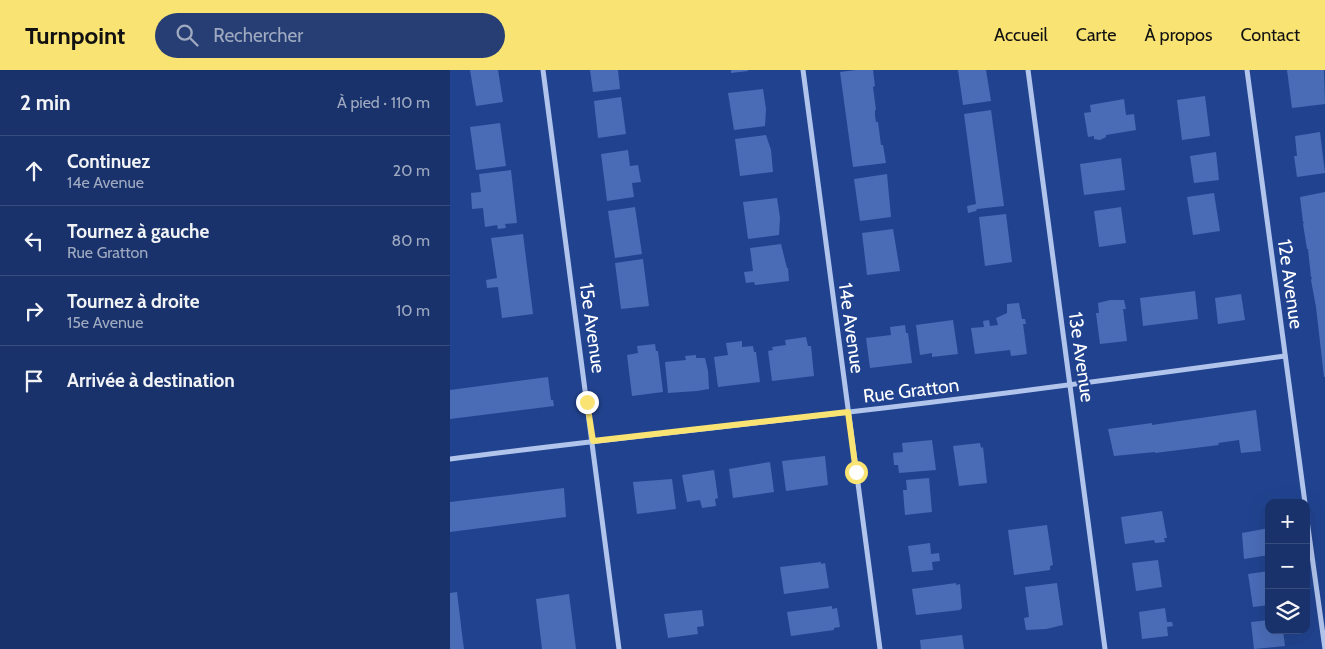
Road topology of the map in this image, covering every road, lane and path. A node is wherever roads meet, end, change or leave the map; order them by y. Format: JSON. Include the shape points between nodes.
{"nodes":[{"id":1,"x":543,"y":70,"type":"edge"},
{"id":2,"x":803,"y":70,"type":"edge"},
{"id":3,"x":1028,"y":70,"type":"edge"},
{"id":4,"x":1247,"y":70,"type":"edge"},
{"id":5,"x":1285,"y":356,"type":"junction"},
{"id":6,"x":1071,"y":385,"type":"junction"},
{"id":7,"x":848,"y":412,"type":"junction"},
{"id":8,"x":593,"y":441,"type":"junction"},
{"id":9,"x":450,"y":459,"type":"edge"},
{"id":10,"x":1304,"y":499,"type":"edge"},
{"id":11,"x":1310,"y":542,"type":"edge"},
{"id":12,"x":619,"y":649,"type":"edge"},
{"id":13,"x":880,"y":649,"type":"edge"},
{"id":14,"x":1106,"y":649,"type":"edge"},
{"id":15,"x":1325,"y":649,"type":"edge"}],
"edges":[{"from":1,"to":8,"type":"street","name":"15e Avenue"},
{"from":2,"to":7,"type":"street","name":"14e Avenue"},
{"from":3,"to":6,"type":"street","name":"13e Avenue"},
{"from":4,"to":5,"type":"street","name":"12e Avenue"},
{"from":5,"to":6,"type":"street","name":"Rue Gratton"},
{"from":5,"to":10,"type":"street","name":"12e Avenue"},
{"from":6,"to":7,"type":"street","name":"Rue Gratton"},
{"from":6,"to":14,"type":"street","name":"13e Avenue"},
{"from":7,"to":8,"type":"street","name":"Rue Gratton"},
{"from":7,"to":13,"type":"street","name":"14e Avenue"},
{"from":8,"to":9,"type":"street","name":"Rue Gratton"},
{"from":8,"to":12,"type":"street","name":"15e Avenue"},
{"from":11,"to":15,"type":"street"}]}
